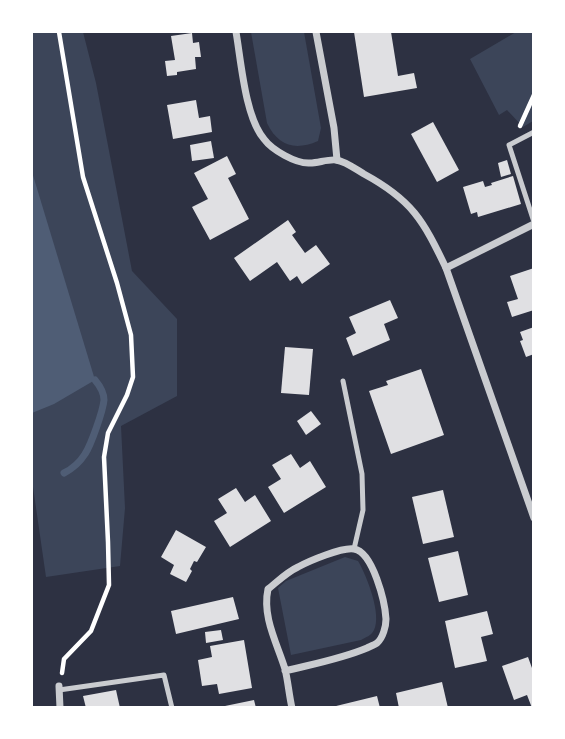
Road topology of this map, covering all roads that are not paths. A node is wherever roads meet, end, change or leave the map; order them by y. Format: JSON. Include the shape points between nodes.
{"nodes":[{"id":1,"x":236,"y":32,"type":"edge"},
{"id":2,"x":316,"y":32,"type":"edge"},
{"id":3,"x":534,"y":132,"type":"edge"},
{"id":4,"x":337,"y":160,"type":"junction"},
{"id":5,"x":534,"y":223,"type":"edge"},
{"id":6,"x":446,"y":268,"type":"junction"},
{"id":7,"x":343,"y":381,"type":"dead end"},
{"id":8,"x":534,"y":518,"type":"edge"},
{"id":9,"x":354,"y":548,"type":"junction"},
{"id":10,"x":285,"y":670,"type":"junction"},
{"id":11,"x":59,"y":688,"type":"joint"},
{"id":12,"x":60,"y":708,"type":"edge"},
{"id":13,"x":172,"y":708,"type":"edge"},
{"id":14,"x":292,"y":708,"type":"edge"}],
"edges":[{"from":1,"to":4,"type":"street","via":[[255,126],[265,141],[306,164]]},
{"from":2,"to":4,"type":"street"},
{"from":3,"to":5,"type":"lane","via":[[509,145]]},
{"from":4,"to":6,"type":"street","via":[[405,202],[430,234]]},
{"from":5,"to":6,"type":"street"},
{"from":6,"to":8,"type":"street"},
{"from":7,"to":9,"type":"lane","via":[[362,474],[363,510]]},
{"from":9,"to":10,"type":"street","via":[[297,567],[268,589],[270,629]]},
{"from":9,"to":10,"type":"street","via":[[367,558],[378,583],[386,620],[383,634],[377,644],[350,655]]},
{"from":10,"to":14,"type":"street"},
{"from":11,"to":12,"type":"street"},
{"from":11,"to":13,"type":"lane","via":[[164,675]]}]}
